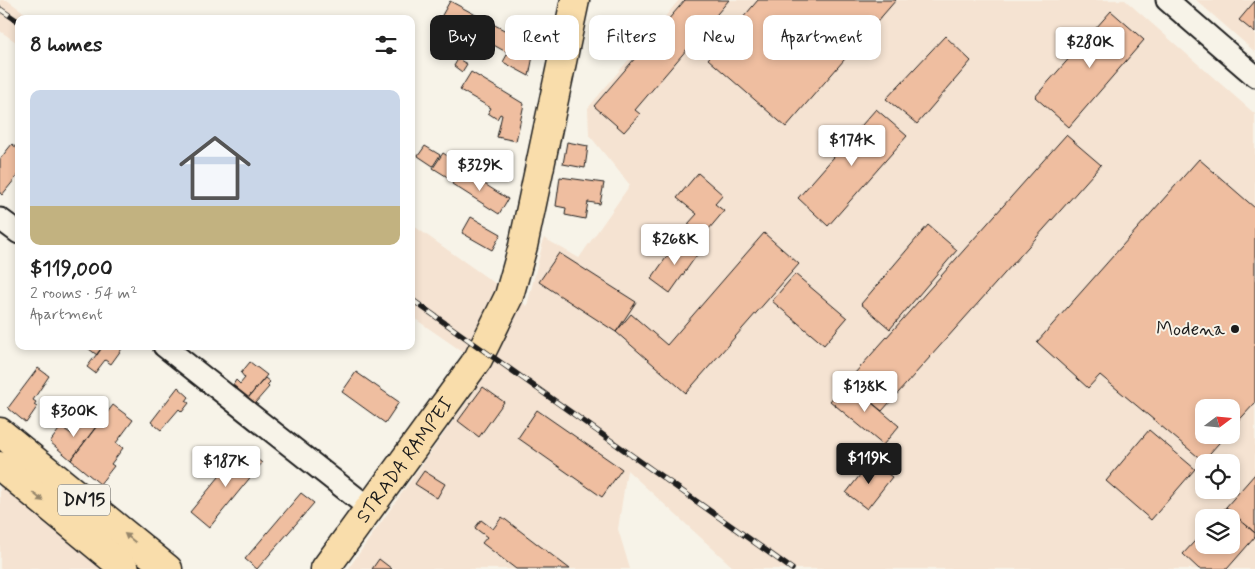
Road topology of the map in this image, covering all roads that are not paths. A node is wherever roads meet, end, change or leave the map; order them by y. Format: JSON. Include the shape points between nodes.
{"nodes":[{"id":1,"x":574,"y":0,"type":"edge"},
{"id":2,"x":1167,"y":0,"type":"edge"},
{"id":3,"x":1255,"y":76,"type":"edge"},
{"id":4,"x":0,"y":219,"type":"edge"},
{"id":5,"x":15,"y":230,"type":"edge"},
{"id":6,"x":169,"y":350,"type":"edge"},
{"id":7,"x":0,"y":432,"type":"edge"},
{"id":8,"x":0,"y":466,"type":"edge"},
{"id":9,"x":369,"y":508,"type":"junction"},
{"id":10,"x":125,"y":569,"type":"edge"},
{"id":11,"x":168,"y":569,"type":"edge"},
{"id":12,"x":325,"y":569,"type":"edge"}],
"edges":[{"from":1,"to":9,"type":"main road","name":"STRADA RAMPEI","via":[[523,246],[509,296],[478,359]]},
{"from":2,"to":3,"type":"street"},
{"from":4,"to":5,"type":"street"},
{"from":6,"to":9,"type":"street"},
{"from":11,"to":7,"type":"main road","number":"DN15","one_way":true},
{"from":8,"to":10,"type":"main road","number":"DN15","one_way":true},
{"from":9,"to":12,"type":"main road","name":"STRADA RAMPEI"}]}
